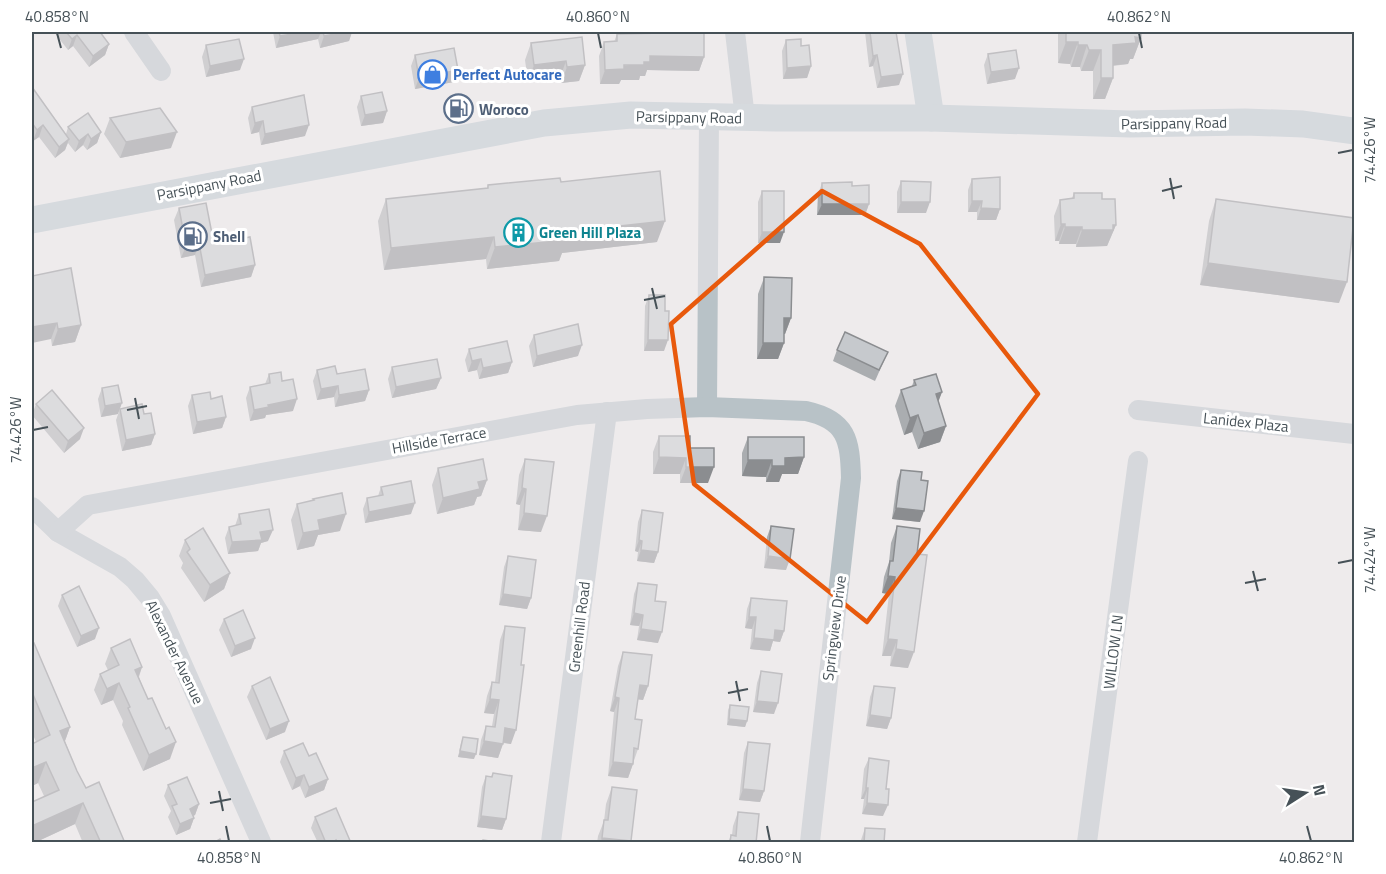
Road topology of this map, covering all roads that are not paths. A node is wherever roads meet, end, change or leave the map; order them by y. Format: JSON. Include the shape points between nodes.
{"nodes":[{"id":1,"x":134,"y":32,"type":"edge"},
{"id":2,"x":735,"y":32,"type":"edge"},
{"id":3,"x":918,"y":32,"type":"edge"},
{"id":4,"x":161,"y":70,"type":"dead end"},
{"id":5,"x":709,"y":117,"type":"junction"},
{"id":6,"x":745,"y":118,"type":"junction"},
{"id":7,"x":931,"y":118,"type":"junction"},
{"id":8,"x":1354,"y":131,"type":"edge"},
{"id":9,"x":34,"y":214,"type":"edge"},
{"id":10,"x":706,"y":407,"type":"junction"},
{"id":11,"x":1138,"y":410,"type":"dead end"},
{"id":12,"x":607,"y":412,"type":"junction"},
{"id":13,"x":831,"y":420,"type":"joint"},
{"id":14,"x":1354,"y":434,"type":"edge"},
{"id":15,"x":1138,"y":461,"type":"dead end"},
{"id":16,"x":32,"y":507,"type":"edge"},
{"id":17,"x":58,"y":532,"type":"junction"},
{"id":18,"x":261,"y":843,"type":"edge"},
{"id":19,"x":551,"y":843,"type":"edge"},
{"id":20,"x":810,"y":843,"type":"edge"},
{"id":21,"x":1087,"y":843,"type":"edge"}],
"edges":[{"from":1,"to":4,"type":"street"},
{"from":2,"to":6,"type":"street"},
{"from":3,"to":7,"type":"main road"},
{"from":5,"to":6,"type":"main road","name":"Parsippany Road"},
{"from":5,"to":9,"type":"main road","name":"Parsippany Road","via":[[631,115],[544,123]]},
{"from":5,"to":10,"type":"street"},
{"from":6,"to":7,"type":"main road","name":"Parsippany Road"},
{"from":7,"to":8,"type":"main road","name":"Parsippany Road","via":[[1130,124],[1303,123]]},
{"from":10,"to":12,"type":"street","name":"Hillside Terrace"},
{"from":10,"to":13,"type":"street","name":"Hillside Terrace","via":[[806,411]]},
{"from":11,"to":14,"type":"street","name":"Lanidex Plaza"},
{"from":12,"to":17,"type":"street","name":"Hillside Terrace","via":[[511,426],[88,505]]},
{"from":12,"to":19,"type":"street","name":"Greenhill Road"},
{"from":13,"to":20,"type":"street","name":"Springview Drive","via":[[843,431],[849,445],[851,478]]},
{"from":15,"to":21,"type":"street","name":"WILLOW LN"},
{"from":16,"to":17,"type":"street","name":"Alexander Avenue"},
{"from":17,"to":18,"type":"street","name":"Alexander Avenue","via":[[120,567],[150,598]]}]}
